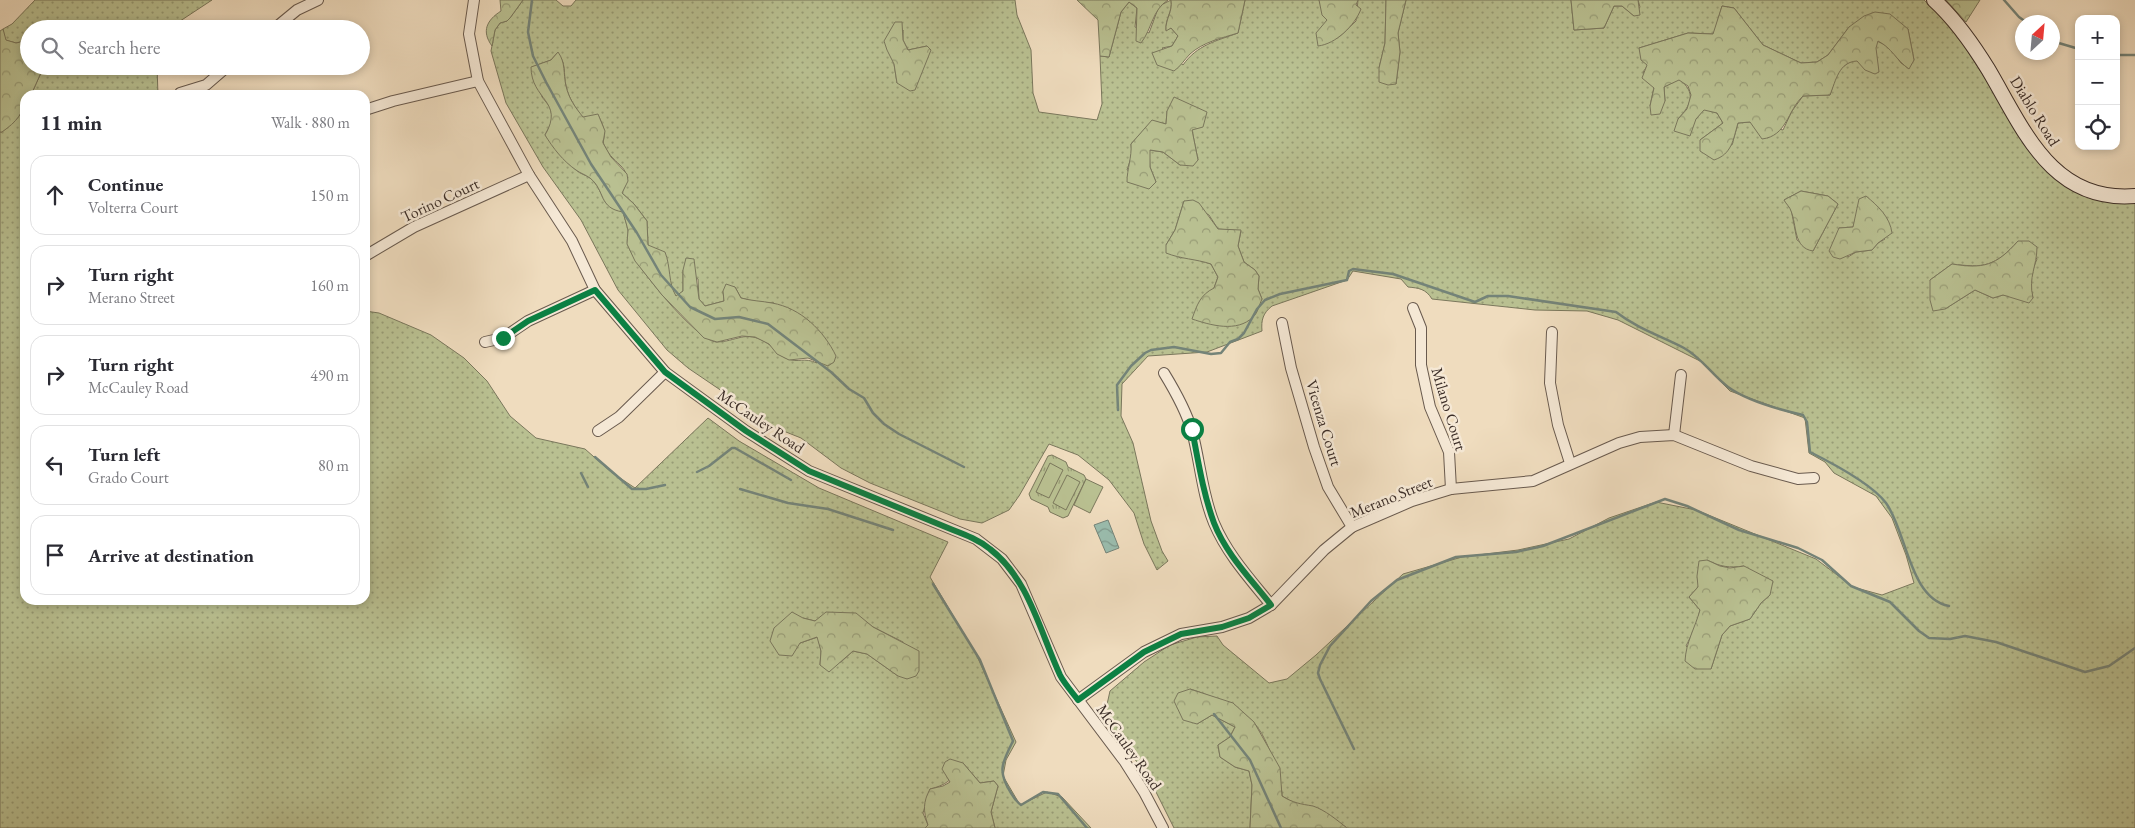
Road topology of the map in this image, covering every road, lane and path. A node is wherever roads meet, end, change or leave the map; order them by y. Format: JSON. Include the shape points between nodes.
{"nodes":[{"id":1,"x":318,"y":0,"type":"edge"},
{"id":2,"x":474,"y":0,"type":"edge"},
{"id":3,"x":1934,"y":0,"type":"edge"},
{"id":4,"x":285,"y":20,"type":"edge"},
{"id":5,"x":218,"y":75,"type":"edge"},
{"id":6,"x":478,"y":80,"type":"junction"},
{"id":7,"x":190,"y":90,"type":"edge"},
{"id":8,"x":370,"y":108,"type":"edge"},
{"id":9,"x":529,"y":175,"type":"junction"},
{"id":10,"x":2135,"y":196,"type":"edge"},
{"id":11,"x":370,"y":253,"type":"edge"},
{"id":12,"x":595,"y":290,"type":"junction"},
{"id":13,"x":1413,"y":308,"type":"dead end"},
{"id":14,"x":1282,"y":323,"type":"dead end"},
{"id":15,"x":1552,"y":332,"type":"dead end"},
{"id":16,"x":485,"y":342,"type":"dead end"},
{"id":17,"x":665,"y":372,"type":"junction"},
{"id":18,"x":1164,"y":372,"type":"dead end"},
{"id":19,"x":1681,"y":375,"type":"dead end"},
{"id":20,"x":598,"y":431,"type":"dead end"},
{"id":21,"x":1674,"y":435,"type":"junction"},
{"id":22,"x":1570,"y":463,"type":"junction"},
{"id":23,"x":1814,"y":478,"type":"dead end"},
{"id":24,"x":1452,"y":489,"type":"junction"},
{"id":25,"x":1352,"y":527,"type":"junction"},
{"id":26,"x":1271,"y":605,"type":"junction"},
{"id":27,"x":1078,"y":700,"type":"junction"},
{"id":28,"x":1163,"y":828,"type":"edge"}],
"edges":[{"from":1,"to":4,"type":"street"},
{"from":2,"to":6,"type":"street","name":"McCauley Road","via":[[469,34]]},
{"from":3,"to":10,"type":"street","name":"Diablo Road","via":[[1956,21],[1972,43],[2027,136],[2051,168],[2088,190],[2107,195]]},
{"from":5,"to":7,"type":"street","via":[[206,85]]},
{"from":6,"to":8,"type":"street"},
{"from":6,"to":9,"type":"street","name":"McCauley Road"},
{"from":9,"to":11,"type":"street","name":"Torino Court","via":[[414,227]]},
{"from":9,"to":12,"type":"street","name":"McCauley Road","via":[[572,241]]},
{"from":12,"to":16,"type":"street","via":[[528,321],[503,338]]},
{"from":12,"to":17,"type":"street","name":"McCauley Road"},
{"from":13,"to":24,"type":"street","name":"Milano Court","via":[[1421,328],[1420,365],[1430,408],[1449,452]]},
{"from":14,"to":25,"type":"street","name":"Vicenza Court","via":[[1291,368],[1314,447],[1328,487]]},
{"from":15,"to":22,"type":"street","via":[[1550,383]]},
{"from":17,"to":20,"type":"street","via":[[619,417]]},
{"from":17,"to":27,"type":"street","name":"McCauley Road","via":[[746,431],[809,471],[976,539],[990,548],[1021,584],[1061,676]]},
{"from":18,"to":26,"type":"street","via":[[1192,429],[1215,524],[1234,559]]},
{"from":19,"to":21,"type":"street"},
{"from":21,"to":22,"type":"street","name":"Merano Street","via":[[1640,437]]},
{"from":21,"to":23,"type":"street","name":"Merano Street","via":[[1751,466],[1798,479]]},
{"from":22,"to":24,"type":"street","name":"Merano Street","via":[[1533,481]]},
{"from":24,"to":25,"type":"street","name":"Merano Street","via":[[1412,501]]},
{"from":25,"to":26,"type":"street","name":"Merano Street","via":[[1324,550]]},
{"from":26,"to":27,"type":"street","name":"Merano Street","via":[[1249,618],[1222,627],[1181,634],[1152,648]]},
{"from":27,"to":28,"type":"street","name":"McCauley Road","via":[[1144,792]]}]}
